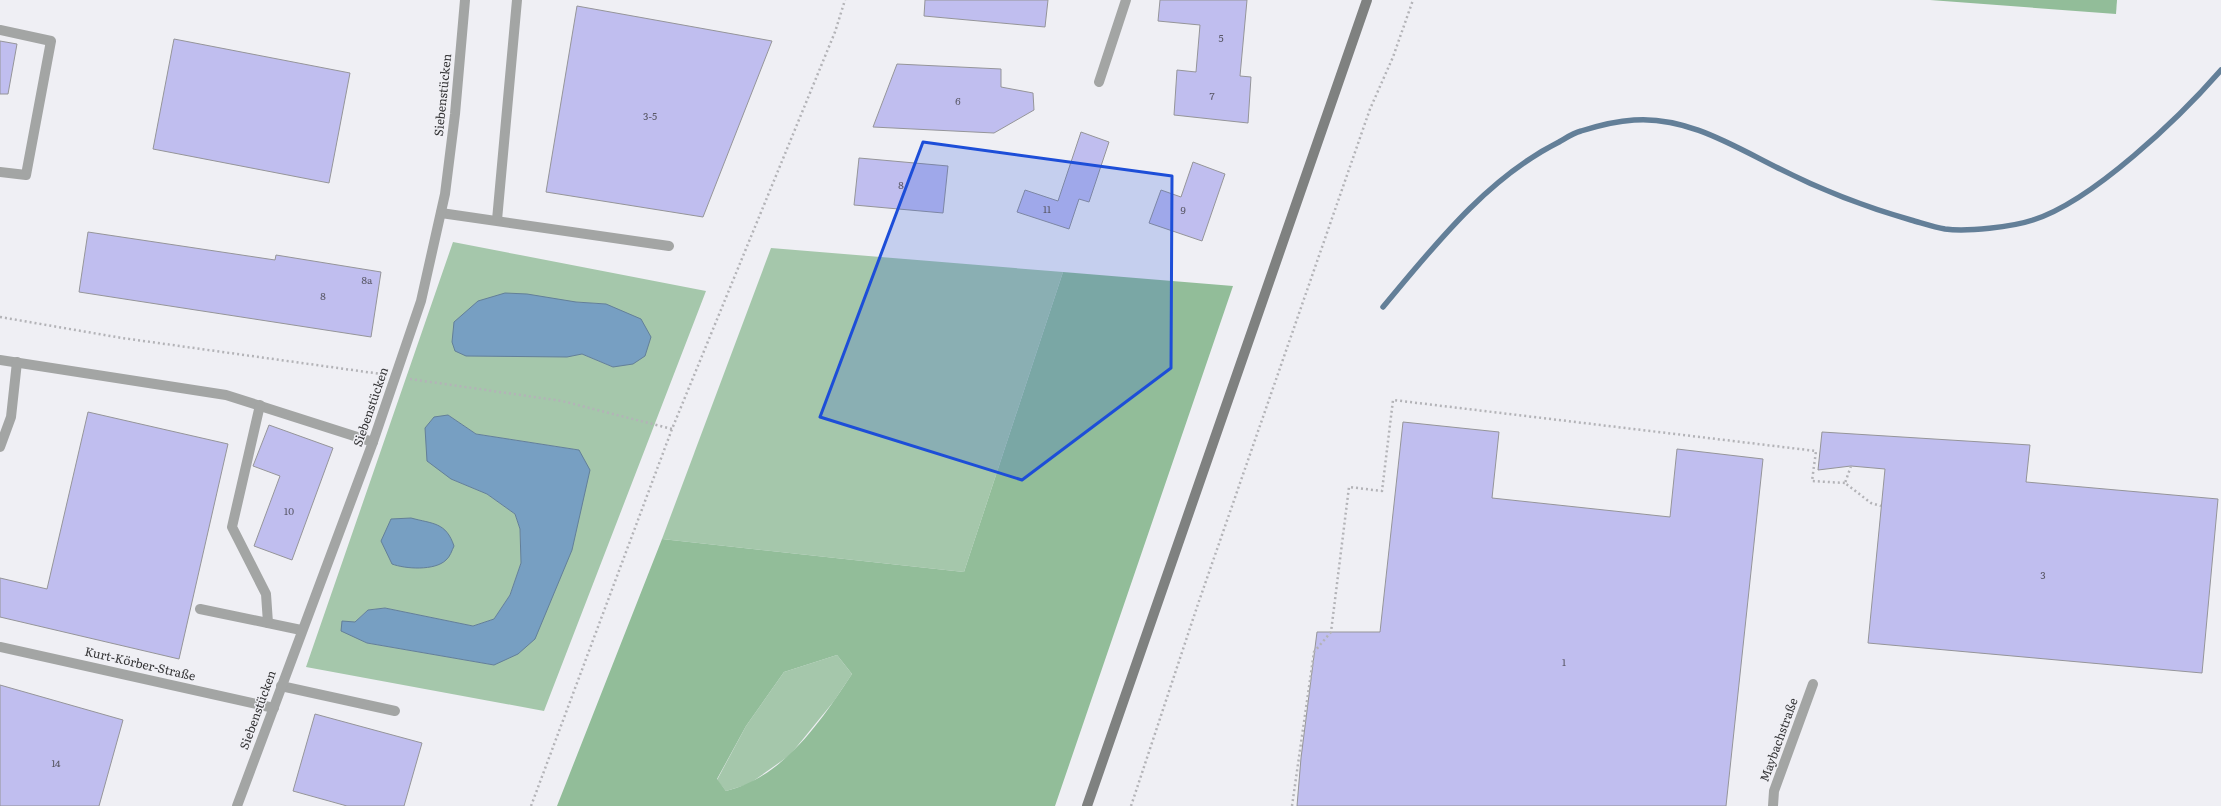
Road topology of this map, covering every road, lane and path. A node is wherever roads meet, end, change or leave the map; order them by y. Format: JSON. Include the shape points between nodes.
{"nodes":[{"id":1,"x":465,"y":0,"type":"edge"},
{"id":2,"x":517,"y":0,"type":"edge"},
{"id":3,"x":845,"y":0,"type":"edge"},
{"id":4,"x":1126,"y":0,"type":"edge"},
{"id":5,"x":1367,"y":0,"type":"edge"},
{"id":6,"x":1413,"y":0,"type":"edge"},
{"id":7,"x":0,"y":30,"type":"edge"},
{"id":8,"x":1098,"y":82,"type":"dead end"},
{"id":9,"x":0,"y":172,"type":"edge"},
{"id":10,"x":442,"y":213,"type":"junction"},
{"id":11,"x":497,"y":220,"type":"junction"},
{"id":12,"x":669,"y":246,"type":"dead end"},
{"id":13,"x":0,"y":318,"type":"edge"},
{"id":14,"x":0,"y":360,"type":"edge"},
{"id":15,"x":17,"y":362,"type":"junction"},
{"id":16,"x":396,"y":376,"type":"junction"},
{"id":17,"x":260,"y":405,"type":"junction"},
{"id":18,"x":672,"y":429,"type":"junction"},
{"id":19,"x":373,"y":442,"type":"junction"},
{"id":20,"x":0,"y":447,"type":"edge"},
{"id":21,"x":1851,"y":466,"type":"dead end"},
{"id":22,"x":1845,"y":483,"type":"junction"},
{"id":23,"x":1881,"y":506,"type":"dead end"},
{"id":24,"x":200,"y":609,"type":"dead end"},
{"id":25,"x":268,"y":623,"type":"junction"},
{"id":26,"x":302,"y":630,"type":"junction"},
{"id":27,"x":0,"y":647,"type":"edge"},
{"id":28,"x":1813,"y":684,"type":"dead end"},
{"id":29,"x":282,"y":686,"type":"junction"},
{"id":30,"x":274,"y":708,"type":"junction"},
{"id":31,"x":395,"y":711,"type":"dead end"},
{"id":32,"x":237,"y":806,"type":"edge"},
{"id":33,"x":531,"y":806,"type":"edge"},
{"id":34,"x":1087,"y":806,"type":"edge"},
{"id":35,"x":1131,"y":806,"type":"edge"},
{"id":36,"x":1292,"y":806,"type":"edge"},
{"id":37,"x":1773,"y":806,"type":"edge"}],
"edges":[{"from":1,"to":10,"type":"street","name":"Siebenstücken","via":[[456,114]]},
{"from":2,"to":11,"type":"street"},
{"from":3,"to":18,"type":"path","via":[[835,32]]},
{"from":4,"to":8,"type":"street"},
{"from":5,"to":34,"type":"main road"},
{"from":6,"to":35,"type":"path","via":[[1393,57],[1370,110],[1200,597]]},
{"from":7,"to":9,"type":"street","via":[[52,42],[26,175]]},
{"from":10,"to":11,"type":"street"},
{"from":10,"to":16,"type":"street","name":"Siebenstücken","via":[[421,301]]},
{"from":11,"to":12,"type":"street"},
{"from":13,"to":16,"type":"path","via":[[122,338]]},
{"from":14,"to":15,"type":"street"},
{"from":15,"to":17,"type":"street","via":[[226,395]]},
{"from":15,"to":20,"type":"street","via":[[11,417]]},
{"from":16,"to":18,"type":"path","via":[[562,401]]},
{"from":16,"to":19,"type":"street","name":"Siebenstücken"},
{"from":17,"to":19,"type":"street"},
{"from":17,"to":25,"type":"street","via":[[232,527],[266,594]]},
{"from":18,"to":33,"type":"path"},
{"from":19,"to":26,"type":"street","name":"Siebenstücken"},
{"from":21,"to":22,"type":"path"},
{"from":22,"to":23,"type":"path","via":[[1871,503]]},
{"from":22,"to":36,"type":"path","via":[[1812,481],[1816,451],[1393,400],[1382,491],[1349,487],[1331,632],[1314,652]]},
{"from":24,"to":25,"type":"street"},
{"from":25,"to":26,"type":"street"},
{"from":26,"to":29,"type":"street","name":"Siebenstücken"},
{"from":27,"to":30,"type":"street","name":"Kurt-Körber-Straße"},
{"from":28,"to":37,"type":"street","name":"Maybachstraße","via":[[1774,791]]},
{"from":29,"to":30,"type":"street","name":"Siebenstücken"},
{"from":29,"to":31,"type":"street"},
{"from":30,"to":32,"type":"street","name":"Siebenstücken"}]}
